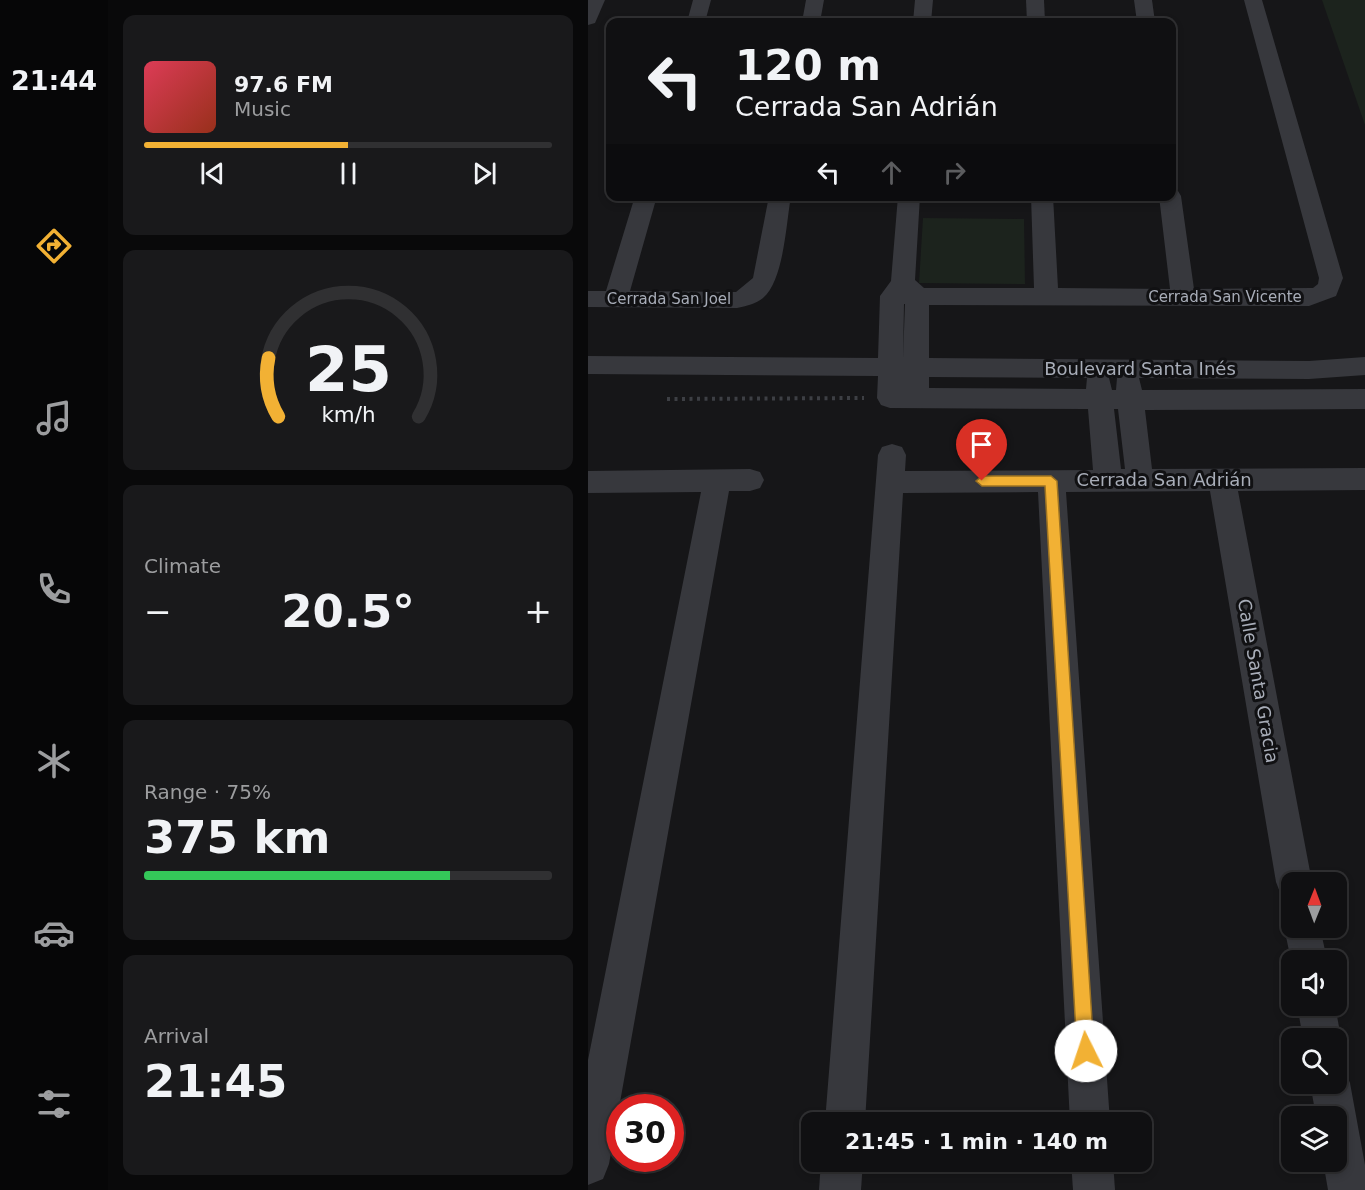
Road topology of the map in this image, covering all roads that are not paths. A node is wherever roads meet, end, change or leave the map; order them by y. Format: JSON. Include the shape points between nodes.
{"nodes":[{"id":1,"x":596,"y":0,"type":"edge"},
{"id":2,"x":702,"y":0,"type":"edge"},
{"id":3,"x":815,"y":0,"type":"edge"},
{"id":4,"x":924,"y":0,"type":"edge"},
{"id":5,"x":1035,"y":0,"type":"edge"},
{"id":6,"x":1143,"y":0,"type":"edge"},
{"id":7,"x":1253,"y":0,"type":"edge"},
{"id":8,"x":588,"y":18,"type":"edge"},
{"id":9,"x":697,"y":18,"type":"edge"},
{"id":10,"x":813,"y":18,"type":"edge"},
{"id":11,"x":922,"y":18,"type":"edge"},
{"id":12,"x":1036,"y":18,"type":"edge"},
{"id":13,"x":1145,"y":18,"type":"edge"},
{"id":14,"x":645,"y":201,"type":"edge"},
{"id":15,"x":779,"y":201,"type":"edge"},
{"id":16,"x":909,"y":201,"type":"edge"},
{"id":17,"x":1042,"y":201,"type":"edge"},
{"id":18,"x":1171,"y":201,"type":"edge"},
{"id":19,"x":904,"y":291,"type":"junction"},
{"id":20,"x":1046,"y":295,"type":"junction"},
{"id":21,"x":1183,"y":297,"type":"junction"},
{"id":22,"x":588,"y":299,"type":"edge"},
{"id":23,"x":616,"y":299,"type":"junction"},
{"id":24,"x":588,"y":365,"type":"edge"},
{"id":25,"x":1365,"y":366,"type":"edge"},
{"id":26,"x":903,"y":369,"type":"junction"},
{"id":27,"x":1097,"y":369,"type":"junction"},
{"id":28,"x":1126,"y":369,"type":"junction"},
{"id":29,"x":916,"y":398,"type":"junction"},
{"id":30,"x":1365,"y":399,"type":"edge"},
{"id":31,"x":1100,"y":400,"type":"junction"},
{"id":32,"x":1130,"y":401,"type":"junction"},
{"id":33,"x":1222,"y":479,"type":"junction"},
{"id":34,"x":1365,"y":479,"type":"edge"},
{"id":35,"x":717,"y":480,"type":"junction"},
{"id":36,"x":750,"y":480,"type":"dead end"},
{"id":37,"x":1108,"y":480,"type":"junction"},
{"id":38,"x":1140,"y":480,"type":"junction"},
{"id":39,"x":1051,"y":481,"type":"junction"},
{"id":40,"x":588,"y":482,"type":"edge"},
{"id":41,"x":1292,"y":872,"type":"edge"},
{"id":42,"x":846,"y":1112,"type":"edge"},
{"id":43,"x":1089,"y":1112,"type":"edge"},
{"id":44,"x":588,"y":1164,"type":"edge"},
{"id":45,"x":841,"y":1172,"type":"edge"},
{"id":46,"x":1093,"y":1172,"type":"edge"},
{"id":47,"x":1346,"y":1172,"type":"edge"},
{"id":48,"x":840,"y":1190,"type":"edge"},
{"id":49,"x":1094,"y":1190,"type":"edge"},
{"id":50,"x":1349,"y":1190,"type":"edge"}],
"edges":[{"from":1,"to":8,"type":"street"},
{"from":2,"to":9,"type":"street"},
{"from":3,"to":10,"type":"street"},
{"from":4,"to":11,"type":"street"},
{"from":5,"to":12,"type":"street"},
{"from":6,"to":13,"type":"street"},
{"from":7,"to":21,"type":"street","name":"Cerrada San Vicente","via":[[1331,286],[1309,298]]},
{"from":14,"to":23,"type":"street"},
{"from":15,"to":23,"type":"street","name":"Cerrada San Joel","via":[[765,278],[759,290],[749,297]]},
{"from":16,"to":19,"type":"street"},
{"from":17,"to":20,"type":"street"},
{"from":18,"to":21,"type":"street"},
{"from":19,"to":20,"type":"street","name":"Cerrada San Vicente"},
{"from":19,"to":26,"type":"street"},
{"from":20,"to":21,"type":"street","name":"Cerrada San Vicente"},
{"from":22,"to":23,"type":"street","name":"Cerrada San Joel"},
{"from":24,"to":26,"type":"street","name":"Boulevard Santa Inés"},
{"from":25,"to":28,"type":"street","name":"Boulevard Santa Inés","via":[[1309,370]]},
{"from":26,"to":27,"type":"street","name":"Boulevard Santa Inés"},
{"from":26,"to":29,"type":"street"},
{"from":26,"to":29,"type":"street","name":"Boulevard Santa Inés","via":[[890,398]]},
{"from":27,"to":28,"type":"street","name":"Boulevard Santa Inés"},
{"from":27,"to":31,"type":"street"},
{"from":28,"to":32,"type":"street"},
{"from":29,"to":31,"type":"street","name":"Boulevard Santa Inés"},
{"from":30,"to":32,"type":"street","name":"Boulevard Santa Inés"},
{"from":31,"to":32,"type":"street","name":"Boulevard Santa Inés"},
{"from":31,"to":37,"type":"street"},
{"from":32,"to":38,"type":"street"},
{"from":33,"to":34,"type":"street","name":"Cerrada San Adrián"},
{"from":33,"to":38,"type":"street","name":"Cerrada San Adrián"},
{"from":33,"to":41,"type":"street","name":"Calle Santa Gracia"},
{"from":35,"to":36,"type":"street"},
{"from":35,"to":40,"type":"street"},
{"from":35,"to":44,"type":"street"},
{"from":37,"to":38,"type":"street","name":"Cerrada San Adrián"},
{"from":37,"to":39,"type":"street","name":"Cerrada San Adrián"},
{"from":39,"to":42,"type":"street","name":"Cerrada San Adrián","via":[[891,469]]},
{"from":39,"to":43,"type":"street"},
{"from":45,"to":48,"type":"street"},
{"from":46,"to":49,"type":"street"},
{"from":47,"to":50,"type":"street"}]}
